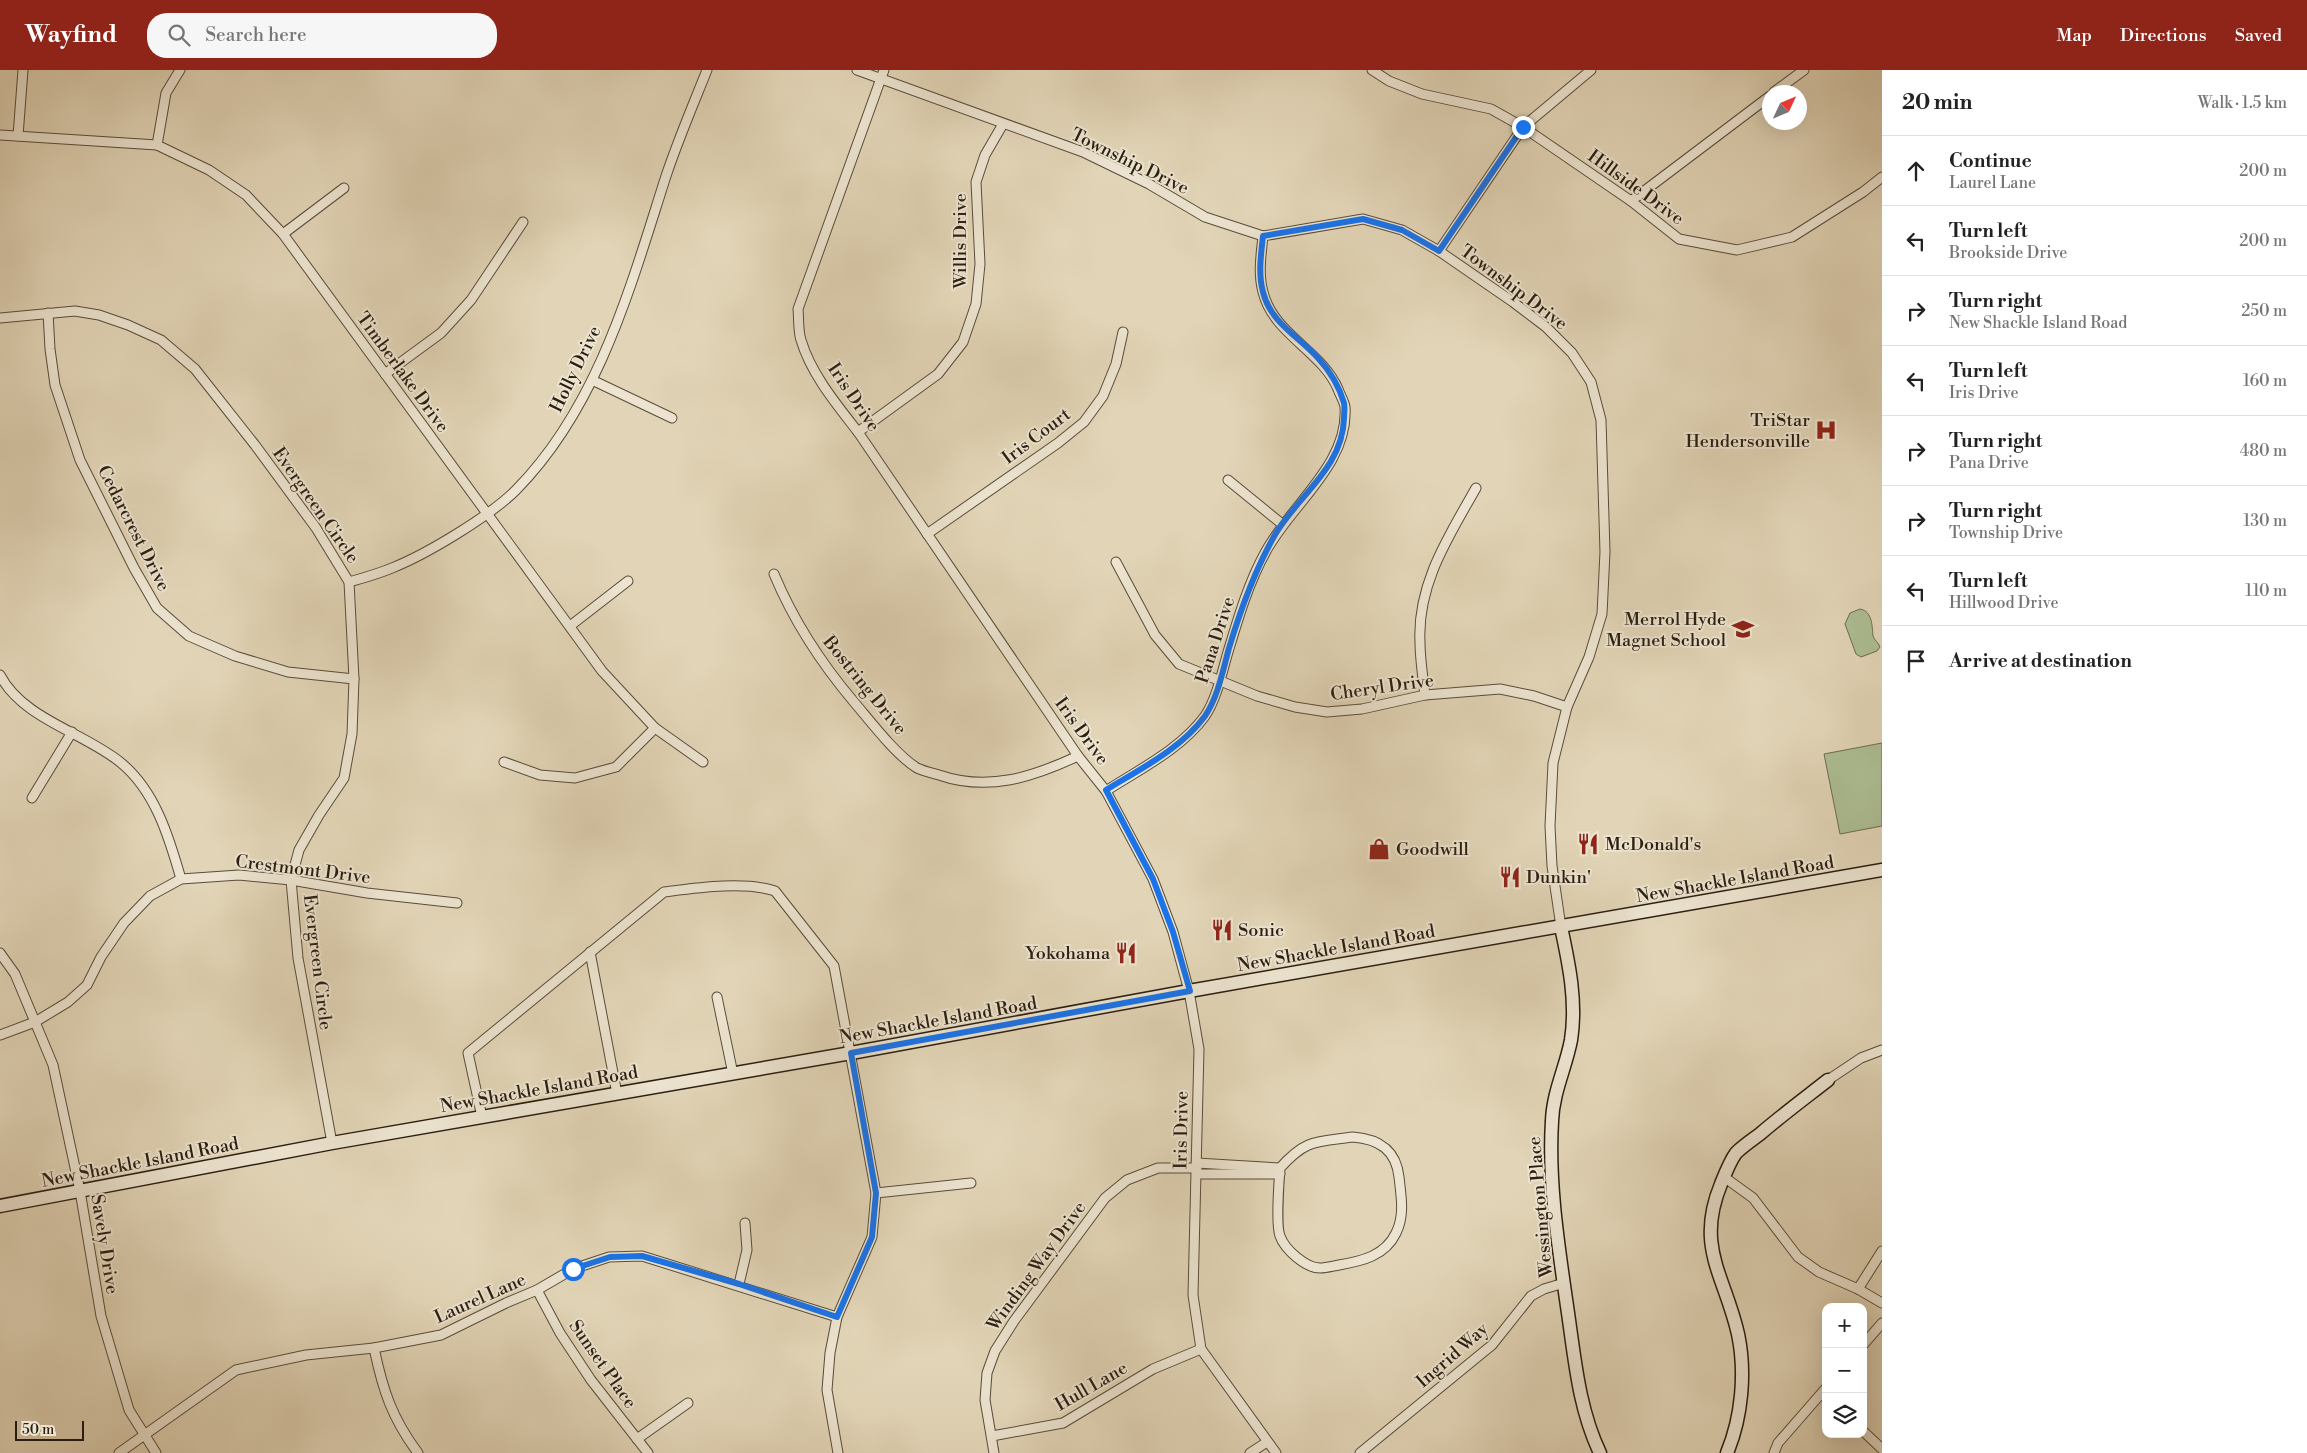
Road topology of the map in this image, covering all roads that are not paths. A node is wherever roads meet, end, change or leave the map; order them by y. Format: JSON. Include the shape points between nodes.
{"nodes":[{"id":1,"x":23,"y":70,"type":"edge"},
{"id":2,"x":180,"y":70,"type":"edge"},
{"id":3,"x":707,"y":70,"type":"edge"},
{"id":4,"x":857,"y":70,"type":"edge"},
{"id":5,"x":1372,"y":70,"type":"edge"},
{"id":6,"x":1590,"y":70,"type":"edge"},
{"id":7,"x":1804,"y":70,"type":"edge"},
{"id":8,"x":882,"y":74,"type":"edge"},
{"id":9,"x":1784,"y":85,"type":"edge"},
{"id":10,"x":1762,"y":102,"type":"edge"},
{"id":11,"x":1003,"y":124,"type":"junction"},
{"id":12,"x":1523,"y":127,"type":"junction"},
{"id":13,"x":0,"y":136,"type":"edge"},
{"id":14,"x":18,"y":136,"type":"junction"},
{"id":15,"x":158,"y":145,"type":"junction"},
{"id":16,"x":1882,"y":176,"type":"edge"},
{"id":17,"x":344,"y":188,"type":"dead end"},
{"id":18,"x":1631,"y":201,"type":"junction"},
{"id":19,"x":523,"y":222,"type":"dead end"},
{"id":20,"x":282,"y":234,"type":"junction"},
{"id":21,"x":1263,"y":236,"type":"junction"},
{"id":22,"x":1439,"y":251,"type":"junction"},
{"id":23,"x":48,"y":313,"type":"junction"},
{"id":24,"x":0,"y":318,"type":"edge"},
{"id":25,"x":1123,"y":332,"type":"dead end"},
{"id":26,"x":385,"y":374,"type":"junction"},
{"id":27,"x":592,"y":380,"type":"junction"},
{"id":28,"x":672,"y":418,"type":"dead end"},
{"id":29,"x":858,"y":432,"type":"junction"},
{"id":30,"x":1228,"y":480,"type":"dead end"},
{"id":31,"x":1476,"y":488,"type":"dead end"},
{"id":32,"x":487,"y":514,"type":"junction"},
{"id":33,"x":1282,"y":524,"type":"junction"},
{"id":34,"x":927,"y":534,"type":"junction"},
{"id":35,"x":1116,"y":562,"type":"dead end"},
{"id":36,"x":774,"y":574,"type":"dead end"},
{"id":37,"x":628,"y":581,"type":"dead end"},
{"id":38,"x":349,"y":582,"type":"junction"},
{"id":39,"x":570,"y":626,"type":"junction"},
{"id":40,"x":0,"y":675,"type":"edge"},
{"id":41,"x":354,"y":679,"type":"junction"},
{"id":42,"x":1219,"y":682,"type":"junction"},
{"id":43,"x":1425,"y":695,"type":"junction"},
{"id":44,"x":1567,"y":707,"type":"junction"},
{"id":45,"x":655,"y":728,"type":"junction"},
{"id":46,"x":72,"y":732,"type":"junction"},
{"id":47,"x":1078,"y":756,"type":"junction"},
{"id":48,"x":504,"y":762,"type":"dead end"},
{"id":49,"x":703,"y":762,"type":"dead end"},
{"id":50,"x":1106,"y":790,"type":"junction"},
{"id":51,"x":32,"y":798,"type":"dead end"},
{"id":52,"x":1882,"y":870,"type":"edge"},
{"id":53,"x":181,"y":879,"type":"junction"},
{"id":54,"x":291,"y":880,"type":"junction"},
{"id":55,"x":457,"y":903,"type":"dead end"},
{"id":56,"x":1561,"y":927,"type":"junction"},
{"id":57,"x":590,"y":952,"type":"junction"},
{"id":58,"x":0,"y":953,"type":"edge"},
{"id":59,"x":1190,"y":991,"type":"junction"},
{"id":60,"x":717,"y":997,"type":"dead end"},
{"id":61,"x":35,"y":1022,"type":"junction"},
{"id":62,"x":0,"y":1035,"type":"edge"},
{"id":63,"x":1882,"y":1050,"type":"edge"},
{"id":64,"x":851,"y":1053,"type":"junction"},
{"id":65,"x":733,"y":1074,"type":"junction"},
{"id":66,"x":1828,"y":1080,"type":"joint"},
{"id":67,"x":616,"y":1094,"type":"junction"},
{"id":68,"x":482,"y":1117,"type":"junction"},
{"id":69,"x":332,"y":1143,"type":"junction"},
{"id":70,"x":1197,"y":1168,"type":"junction"},
{"id":71,"x":1280,"y":1171,"type":"junction"},
{"id":72,"x":1724,"y":1177,"type":"junction"},
{"id":73,"x":971,"y":1182,"type":"dead end"},
{"id":74,"x":80,"y":1191,"type":"junction"},
{"id":75,"x":876,"y":1193,"type":"junction"},
{"id":76,"x":0,"y":1206,"type":"edge"},
{"id":77,"x":745,"y":1223,"type":"dead end"},
{"id":78,"x":1882,"y":1251,"type":"edge"},
{"id":79,"x":739,"y":1284,"type":"junction"},
{"id":80,"x":1564,"y":1284,"type":"junction"},
{"id":81,"x":1858,"y":1289,"type":"junction"},
{"id":82,"x":537,"y":1290,"type":"junction"},
{"id":83,"x":1882,"y":1303,"type":"edge"},
{"id":84,"x":837,"y":1317,"type":"junction"},
{"id":85,"x":1882,"y":1323,"type":"edge"},
{"id":86,"x":1867,"y":1340,"type":"edge"},
{"id":87,"x":374,"y":1348,"type":"junction"},
{"id":88,"x":1201,"y":1349,"type":"junction"},
{"id":89,"x":1823,"y":1393,"type":"edge"},
{"id":90,"x":688,"y":1403,"type":"dead end"},
{"id":91,"x":143,"y":1435,"type":"junction"},
{"id":92,"x":1867,"y":1435,"type":"edge"},
{"id":93,"x":992,"y":1436,"type":"junction"},
{"id":94,"x":637,"y":1439,"type":"junction"},
{"id":95,"x":1267,"y":1442,"type":"junction"},
{"id":96,"x":1882,"y":1448,"type":"edge"},
{"id":97,"x":119,"y":1453,"type":"edge"},
{"id":98,"x":156,"y":1453,"type":"edge"},
{"id":99,"x":418,"y":1453,"type":"edge"},
{"id":100,"x":648,"y":1453,"type":"edge"},
{"id":101,"x":838,"y":1453,"type":"edge"},
{"id":102,"x":994,"y":1453,"type":"edge"},
{"id":103,"x":1250,"y":1453,"type":"edge"},
{"id":104,"x":1276,"y":1453,"type":"edge"},
{"id":105,"x":1360,"y":1453,"type":"edge"},
{"id":106,"x":1600,"y":1453,"type":"edge"},
{"id":107,"x":1727,"y":1453,"type":"edge"},
{"id":108,"x":1774,"y":1453,"type":"edge"}],
"edges":[{"from":1,"to":14,"type":"street"},
{"from":2,"to":15,"type":"street","via":[[166,93]]},
{"from":3,"to":27,"type":"street","name":"Holly Drive"},
{"from":4,"to":8,"type":"street","name":"Township Drive"},
{"from":5,"to":12,"type":"street","name":"Hillside Drive","via":[[1389,81],[1422,94],[1491,109]]},
{"from":6,"to":12,"type":"street"},
{"from":7,"to":9,"type":"street"},
{"from":8,"to":11,"type":"street","name":"Township Drive"},
{"from":8,"to":29,"type":"street","name":"Iris Drive","via":[[798,309],[801,340],[818,377]]},
{"from":10,"to":18,"type":"street"},
{"from":11,"to":21,"type":"street","name":"Township Drive","via":[[1083,152],[1205,217]]},
{"from":11,"to":29,"type":"street","name":"Willis Drive","via":[[985,155],[976,182],[980,264],[976,304],[963,342],[938,374]]},
{"from":12,"to":18,"type":"street","name":"Hillside Drive"},
{"from":12,"to":22,"type":"street"},
{"from":13,"to":14,"type":"street","name":"Timberlake Drive"},
{"from":14,"to":15,"type":"street","name":"Timberlake Drive"},
{"from":15,"to":20,"type":"street","name":"Timberlake Drive","via":[[209,170],[246,195]]},
{"from":16,"to":18,"type":"street","name":"Hillside Drive","via":[[1863,192],[1792,237],[1736,250],[1679,239]]},
{"from":17,"to":20,"type":"street"},
{"from":19,"to":26,"type":"street","via":[[471,300],[441,333]]},
{"from":20,"to":26,"type":"street","name":"Timberlake Drive"},
{"from":21,"to":22,"type":"street","name":"Township Drive","via":[[1363,219],[1402,230]]},
{"from":21,"to":33,"type":"street","name":"Pana Drive","via":[[1260,264],[1263,293],[1276,318],[1333,377],[1345,405],[1344,430],[1336,452],[1319,480]]},
{"from":22,"to":44,"type":"street","name":"Township Drive","via":[[1546,327],[1572,353],[1591,382],[1601,420],[1606,552],[1602,614]]},
{"from":23,"to":24,"type":"street","name":"Evergreen Circle"},
{"from":23,"to":38,"type":"street","name":"Evergreen Circle","via":[[75,311],[128,325],[161,340],[195,369],[316,528]]},
{"from":23,"to":41,"type":"street","name":"Cedarcrest Drive","via":[[54,385],[80,460],[157,608],[189,636],[235,656],[288,672]]},
{"from":25,"to":34,"type":"street","name":"Iris Court","via":[[1116,364],[1103,396],[1084,422]]},
{"from":26,"to":32,"type":"street","name":"Timberlake Drive"},
{"from":27,"to":28,"type":"street"},
{"from":27,"to":32,"type":"street","name":"Holly Drive","via":[[566,426],[538,464],[516,490]]},
{"from":29,"to":34,"type":"street","name":"Iris Drive"},
{"from":30,"to":33,"type":"street"},
{"from":31,"to":43,"type":"street","via":[[1440,552],[1427,584],[1421,612],[1420,641]]},
{"from":32,"to":38,"type":"street","name":"Holly Drive","via":[[393,568]]},
{"from":32,"to":39,"type":"street","name":"Timberlake Drive"},
{"from":33,"to":42,"type":"street","name":"Pana Drive","via":[[1264,553],[1250,586]]},
{"from":34,"to":47,"type":"street","name":"Iris Drive"},
{"from":35,"to":42,"type":"street","name":"Cheryl Drive","via":[[1155,635],[1179,664]]},
{"from":36,"to":47,"type":"street","name":"Bostring Drive","via":[[788,608],[815,652],[883,737],[918,768],[954,781],[1005,782],[1044,772]]},
{"from":37,"to":39,"type":"street"},
{"from":38,"to":41,"type":"street","name":"Evergreen Circle"},
{"from":39,"to":45,"type":"street","name":"Timberlake Drive","via":[[602,671]]},
{"from":40,"to":46,"type":"street","via":[[25,703]]},
{"from":41,"to":54,"type":"street","name":"Evergreen Circle","via":[[352,734],[344,778],[299,850]]},
{"from":42,"to":43,"type":"street","name":"Cheryl Drive","via":[[1296,707],[1327,712],[1362,709]]},
{"from":42,"to":50,"type":"street","name":"Pana Drive","via":[[1205,715],[1180,743]]},
{"from":43,"to":44,"type":"street","name":"Cheryl Drive","via":[[1500,689]]},
{"from":44,"to":56,"type":"street","name":"Township Drive","via":[[1553,759],[1550,826]]},
{"from":45,"to":48,"type":"street","via":[[616,767],[575,778],[540,775]]},
{"from":45,"to":49,"type":"street","name":"Timberlake Drive"},
{"from":46,"to":51,"type":"street"},
{"from":46,"to":53,"type":"street","via":[[120,762],[142,783],[165,829]]},
{"from":47,"to":50,"type":"street","name":"Iris Drive"},
{"from":50,"to":59,"type":"street","name":"Iris Drive","via":[[1153,879]]},
{"from":52,"to":56,"type":"main road","name":"New Shackle Island Road"},
{"from":53,"to":54,"type":"street","name":"Crestmont Drive","via":[[239,875]]},
{"from":53,"to":61,"type":"street","name":"Crestmont Drive","via":[[150,896],[124,923],[87,985],[68,1002]]},
{"from":54,"to":55,"type":"street","name":"Crestmont Drive"},
{"from":54,"to":69,"type":"street","name":"Evergreen Circle","via":[[298,958]]},
{"from":56,"to":59,"type":"main road","name":"New Shackle Island Road"},
{"from":56,"to":80,"type":"main road","name":"Wessington Place","via":[[1570,969],[1574,1012],[1571,1041],[1555,1094],[1550,1155]]},
{"from":57,"to":64,"type":"street","via":[[664,892],[762,887],[775,891],[834,966]]},
{"from":57,"to":67,"type":"street"},
{"from":57,"to":68,"type":"street","via":[[468,1052]]},
{"from":58,"to":61,"type":"street","name":"Savely Drive","via":[[15,974]]},
{"from":59,"to":64,"type":"main road","name":"New Shackle Island Road"},
{"from":59,"to":70,"type":"street","name":"Iris Drive","via":[[1199,1049]]},
{"from":60,"to":65,"type":"street"},
{"from":61,"to":62,"type":"street","name":"Crestmont Drive"},
{"from":61,"to":74,"type":"street","name":"Savely Drive","via":[[52,1065]]},
{"from":63,"to":66,"type":"street","via":[[1861,1058]]},
{"from":64,"to":65,"type":"main road","name":"New Shackle Island Road"},
{"from":64,"to":75,"type":"street"},
{"from":65,"to":67,"type":"main road","name":"New Shackle Island Road"},
{"from":66,"to":72,"type":"main road","via":[[1736,1154]]},
{"from":67,"to":68,"type":"main road","name":"New Shackle Island Road"},
{"from":68,"to":69,"type":"main road","name":"New Shackle Island Road"},
{"from":69,"to":74,"type":"main road","name":"New Shackle Island Road"},
{"from":70,"to":71,"type":"street","name":"Winding Way Drive"},
{"from":70,"to":88,"type":"street","name":"Iris Drive","via":[[1193,1295]]},
{"from":70,"to":93,"type":"street","name":"Winding Way Drive","via":[[1158,1168],[1127,1180],[1105,1198],[995,1351],[987,1374],[985,1400]]},
{"from":71,"to":71,"type":"street","via":[[1299,1149],[1312,1144],[1353,1137],[1376,1142],[1393,1156],[1398,1167],[1402,1214],[1396,1234],[1380,1253],[1360,1262],[1319,1268],[1304,1262],[1285,1246],[1280,1235]]},
{"from":72,"to":81,"type":"street","via":[[1753,1198],[1798,1257],[1819,1272]]},
{"from":72,"to":107,"type":"main road","via":[[1711,1221],[1711,1242],[1717,1272],[1738,1334],[1742,1382],[1738,1417]]},
{"from":73,"to":75,"type":"street"},
{"from":74,"to":76,"type":"main road","name":"New Shackle Island Road"},
{"from":74,"to":91,"type":"street","name":"Savely Drive","via":[[101,1316],[129,1410]]},
{"from":75,"to":84,"type":"street","via":[[872,1237]]},
{"from":77,"to":79,"type":"street","via":[[747,1250]]},
{"from":78,"to":81,"type":"street"},
{"from":79,"to":82,"type":"street","name":"Laurel Lane","via":[[642,1256],[610,1257],[573,1269]]},
{"from":79,"to":84,"type":"street","name":"Laurel Lane"},
{"from":80,"to":105,"type":"street","name":"Ingrid Way","via":[[1531,1296],[1492,1344]]},
{"from":80,"to":106,"type":"main road","name":"Wessington Place","via":[[1580,1396]]},
{"from":81,"to":83,"type":"street"},
{"from":82,"to":87,"type":"street","name":"Laurel Lane","via":[[441,1335]]},
{"from":82,"to":94,"type":"street","name":"Sunset Place","via":[[591,1380]]},
{"from":84,"to":101,"type":"street","via":[[827,1390]]},
{"from":85,"to":86,"type":"street"},
{"from":87,"to":91,"type":"street","name":"Laurel Lane","via":[[306,1355],[236,1370]]},
{"from":87,"to":99,"type":"street","via":[[383,1391],[401,1430]]},
{"from":88,"to":93,"type":"street","name":"Hull Lane","via":[[1152,1369],[1062,1423]]},
{"from":88,"to":95,"type":"street","name":"Iris Drive"},
{"from":89,"to":108,"type":"street","via":[[1778,1442]]},
{"from":90,"to":94,"type":"street"},
{"from":91,"to":97,"type":"street","name":"Laurel Lane"},
{"from":91,"to":98,"type":"street","name":"Savely Drive"},
{"from":92,"to":96,"type":"street"},
{"from":93,"to":102,"type":"street","name":"Winding Way Drive"},
{"from":94,"to":100,"type":"street","name":"Sunset Place"},
{"from":95,"to":103,"type":"street"},
{"from":95,"to":104,"type":"street","name":"Iris Drive"}]}
